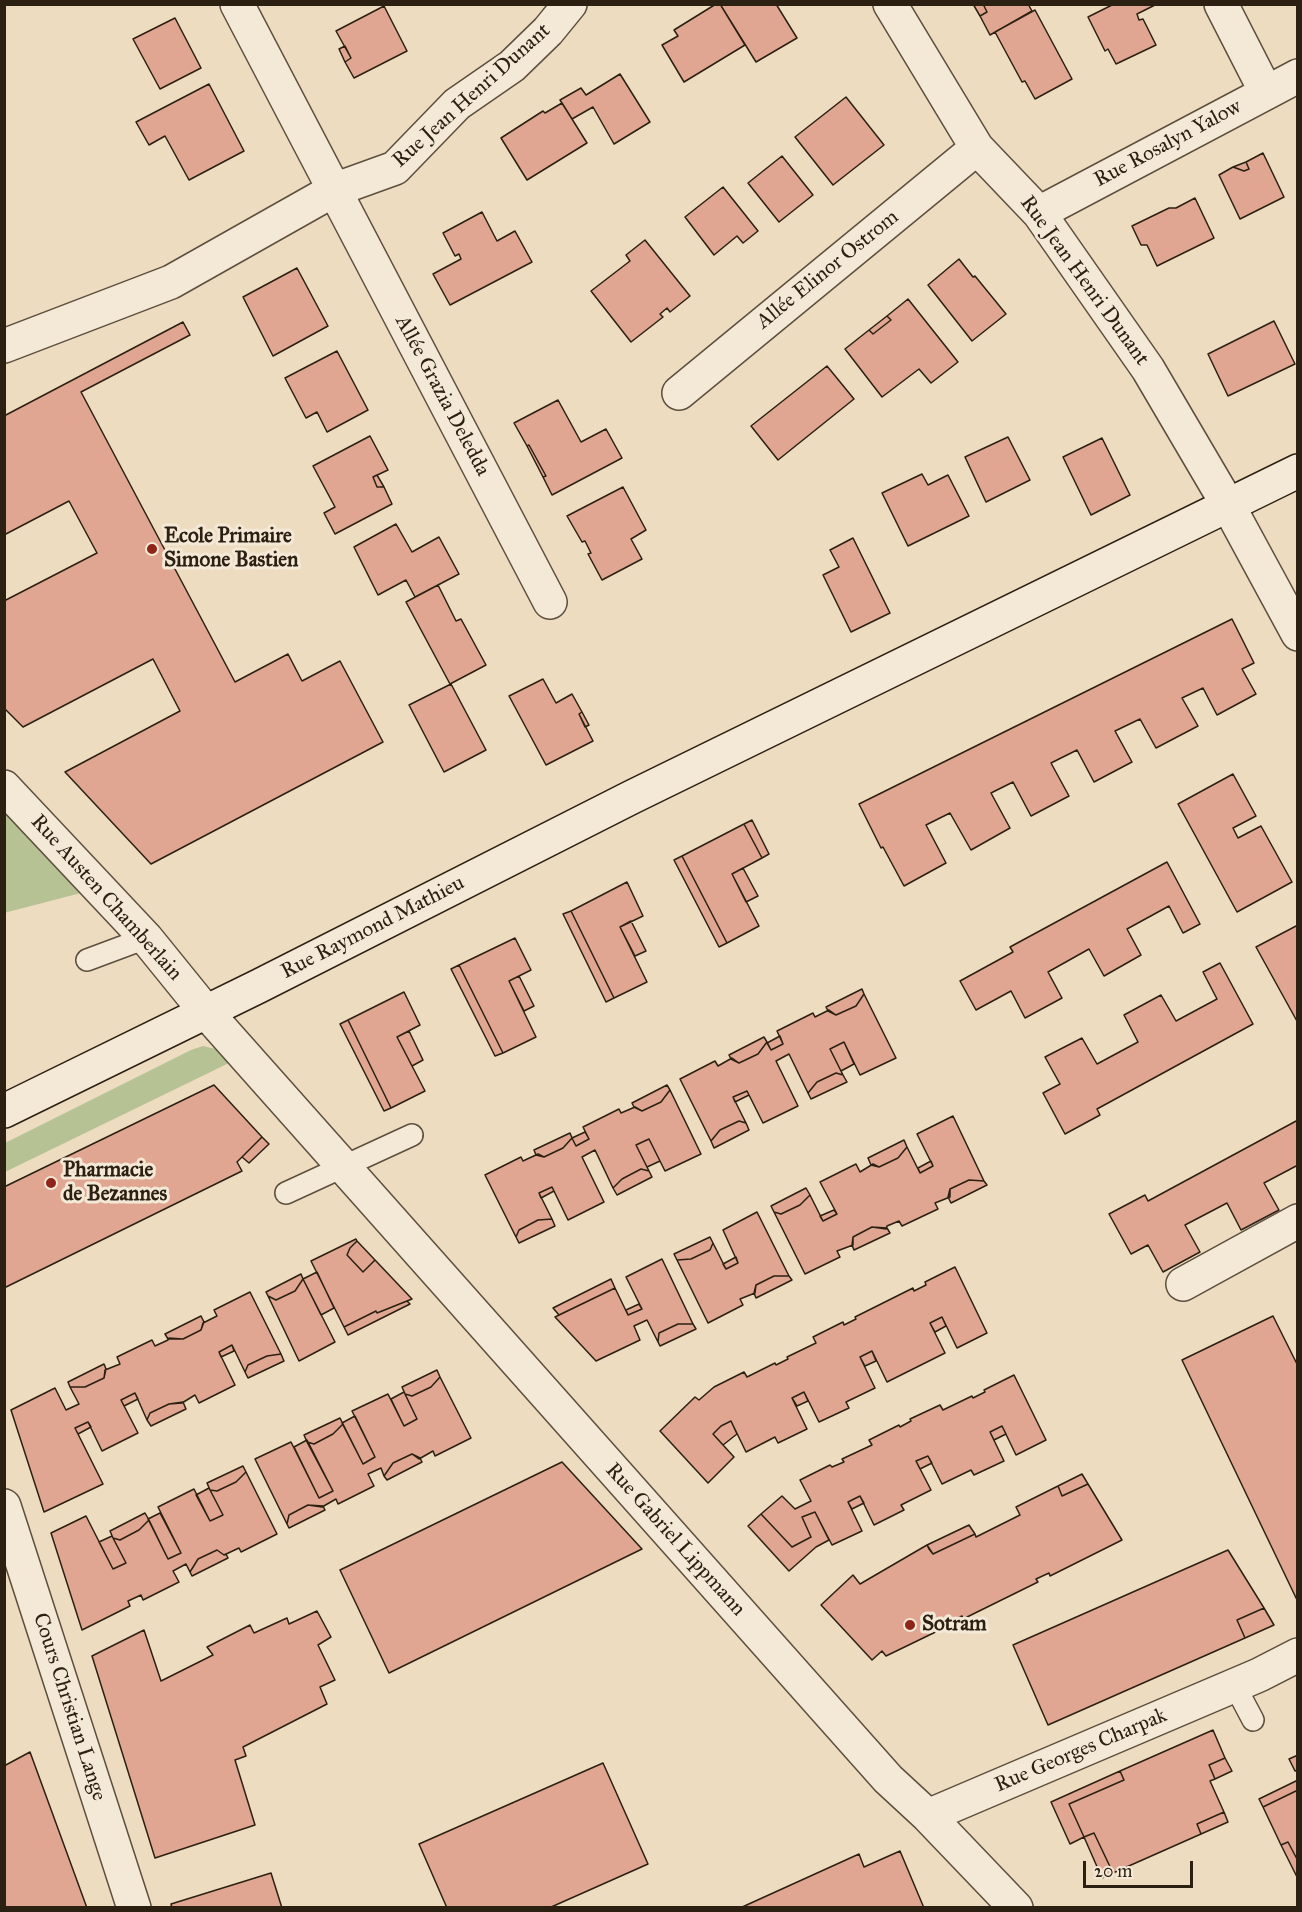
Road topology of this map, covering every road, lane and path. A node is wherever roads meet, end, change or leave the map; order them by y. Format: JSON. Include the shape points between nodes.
{"nodes":[{"id":1,"x":237,"y":4,"type":"edge"},
{"id":2,"x":570,"y":4,"type":"edge"},
{"id":3,"x":890,"y":4,"type":"edge"},
{"id":4,"x":1221,"y":4,"type":"edge"},
{"id":5,"x":1298,"y":76,"type":"edge"},
{"id":6,"x":1266,"y":92,"type":"junction"},
{"id":7,"x":977,"y":148,"type":"junction"},
{"id":8,"x":334,"y":190,"type":"junction"},
{"id":9,"x":1039,"y":213,"type":"junction"},
{"id":10,"x":4,"y":346,"type":"edge"},
{"id":11,"x":679,"y":393,"type":"dead end"},
{"id":12,"x":1298,"y":471,"type":"edge"},
{"id":13,"x":1228,"y":505,"type":"junction"},
{"id":14,"x":550,"y":602,"type":"dead end"},
{"id":15,"x":1298,"y":634,"type":"edge"},
{"id":16,"x":4,"y":787,"type":"edge"},
{"id":17,"x":146,"y":938,"type":"junction"},
{"id":18,"x":87,"y":960,"type":"dead end"},
{"id":19,"x":206,"y":1012,"type":"junction"},
{"id":20,"x":4,"y":1111,"type":"edge"},
{"id":21,"x":412,"y":1135,"type":"dead end"},
{"id":22,"x":343,"y":1166,"type":"junction"},
{"id":23,"x":286,"y":1193,"type":"dead end"},
{"id":24,"x":1298,"y":1221,"type":"edge"},
{"id":25,"x":1183,"y":1284,"type":"dead end"},
{"id":26,"x":4,"y":1506,"type":"edge"},
{"id":27,"x":1298,"y":1655,"type":"edge"},
{"id":28,"x":1234,"y":1686,"type":"junction"},
{"id":29,"x":1253,"y":1720,"type":"dead end"},
{"id":30,"x":928,"y":1816,"type":"junction"},
{"id":31,"x":134,"y":1908,"type":"edge"},
{"id":32,"x":1016,"y":1908,"type":"edge"}],
"edges":[{"from":1,"to":8,"type":"street","name":"Allée Grazia Deledda"},
{"from":2,"to":8,"type":"street","name":"Rue Jean Henri Dunant","via":[[512,66],[457,104],[395,168]]},
{"from":3,"to":7,"type":"street","name":"Rue Jean Henri Dunant"},
{"from":4,"to":6,"type":"street"},
{"from":5,"to":6,"type":"street","name":"Rue Rosalyn Yalow"},
{"from":6,"to":9,"type":"street","name":"Rue Rosalyn Yalow"},
{"from":7,"to":9,"type":"street","name":"Rue Jean Henri Dunant"},
{"from":7,"to":11,"type":"street","name":"Allée Elinor Ostrom"},
{"from":8,"to":10,"type":"street","name":"Rue Jean Henri Dunant","via":[[171,282]]},
{"from":8,"to":14,"type":"street","name":"Allée Grazia Deledda"},
{"from":9,"to":13,"type":"street","name":"Rue Jean Henri Dunant","via":[[1148,369]]},
{"from":12,"to":13,"type":"street","name":"Rue Raymond Mathieu"},
{"from":13,"to":15,"type":"street","name":"Rue Jean Henri Dunant"},
{"from":13,"to":19,"type":"street","name":"Rue Raymond Mathieu"},
{"from":16,"to":17,"type":"street","name":"Rue Austen Chamberlain"},
{"from":17,"to":18,"type":"lane"},
{"from":17,"to":19,"type":"street","name":"Rue Austen Chamberlain"},
{"from":19,"to":20,"type":"street","name":"Rue Raymond Mathieu"},
{"from":19,"to":22,"type":"street","name":"Rue Gabriel Lippmann"},
{"from":21,"to":22,"type":"lane"},
{"from":22,"to":23,"type":"lane"},
{"from":22,"to":30,"type":"street","name":"Rue Gabriel Lippmann","via":[[880,1771]]},
{"from":24,"to":25,"type":"street"},
{"from":26,"to":31,"type":"street","name":"Cours Christian Lange"},
{"from":27,"to":28,"type":"street","name":"Rue Georges Charpak"},
{"from":28,"to":29,"type":"lane"},
{"from":28,"to":30,"type":"street","name":"Rue Georges Charpak"},
{"from":30,"to":32,"type":"street","name":"Rue Gabriel Lippmann"}]}
